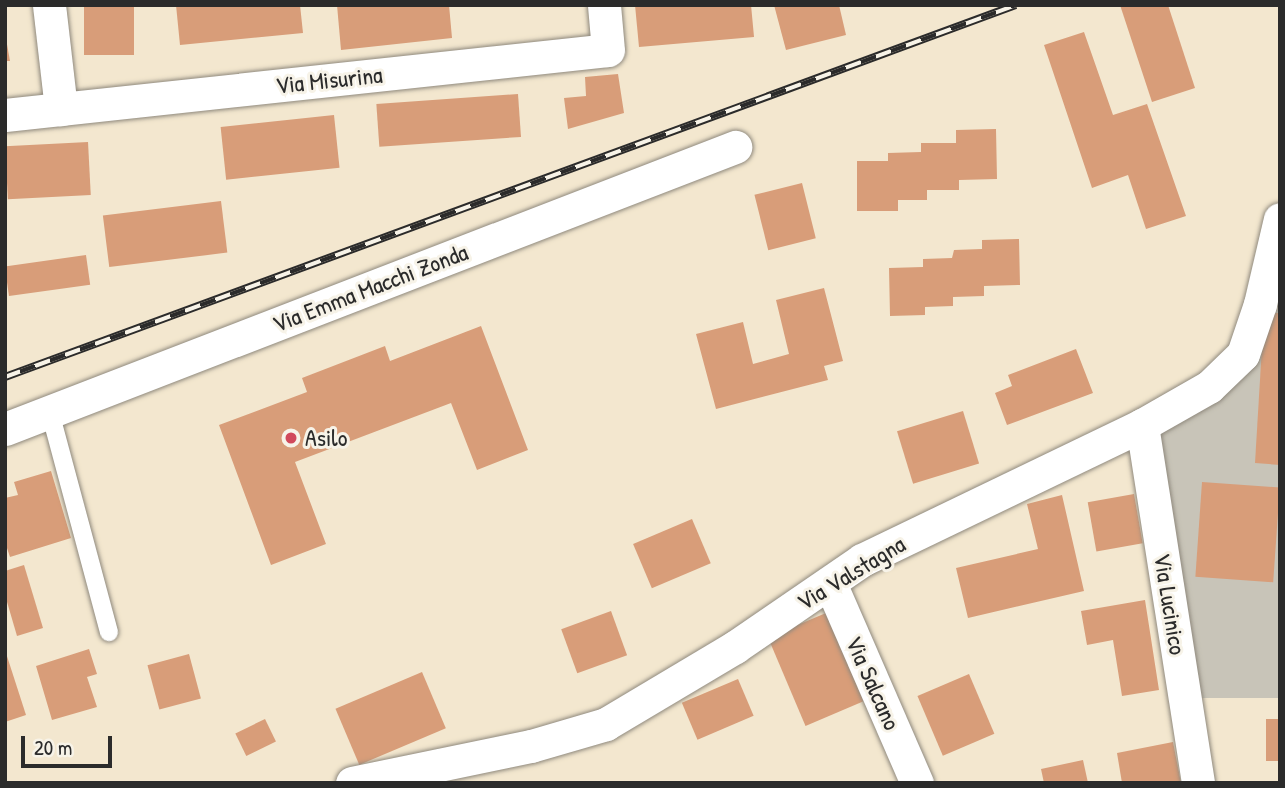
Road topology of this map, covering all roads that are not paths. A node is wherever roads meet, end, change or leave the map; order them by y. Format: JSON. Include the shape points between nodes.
{"nodes":[{"id":1,"x":49,"y":5,"type":"edge"},
{"id":2,"x":604,"y":5,"type":"edge"},
{"id":3,"x":61,"y":109,"type":"junction"},
{"id":4,"x":5,"y":115,"type":"edge"},
{"id":5,"x":735,"y":147,"type":"dead end"},
{"id":6,"x":1280,"y":219,"type":"edge"},
{"id":7,"x":50,"y":412,"type":"junction"},
{"id":8,"x":1142,"y":425,"type":"junction"},
{"id":9,"x":5,"y":429,"type":"edge"},
{"id":10,"x":830,"y":583,"type":"junction"},
{"id":11,"x":109,"y":632,"type":"dead end"},
{"id":12,"x":352,"y":783,"type":"edge"},
{"id":13,"x":917,"y":783,"type":"edge"},
{"id":14,"x":1198,"y":783,"type":"edge"}],
"edges":[{"from":1,"to":3,"type":"street"},
{"from":2,"to":3,"type":"street","name":"Via Misurina","via":[[608,50]]},
{"from":3,"to":4,"type":"street","name":"Via Misurina"},
{"from":5,"to":7,"type":"street","name":"Via Emma Macchi Zonda"},
{"from":6,"to":8,"type":"street","name":"Via Valstagna","via":[[1260,304],[1242,354],[1209,387]]},
{"from":7,"to":9,"type":"street","name":"Via Emma Macchi Zonda"},
{"from":7,"to":11,"type":"lane"},
{"from":8,"to":10,"type":"street","name":"Via Valstagna","via":[[862,560]]},
{"from":8,"to":14,"type":"street","name":"Via Lucinico"},
{"from":10,"to":12,"type":"street","name":"Via Valstagna","via":[[735,647],[606,724],[531,746]]},
{"from":10,"to":13,"type":"street","name":"Via Salcano"}]}
